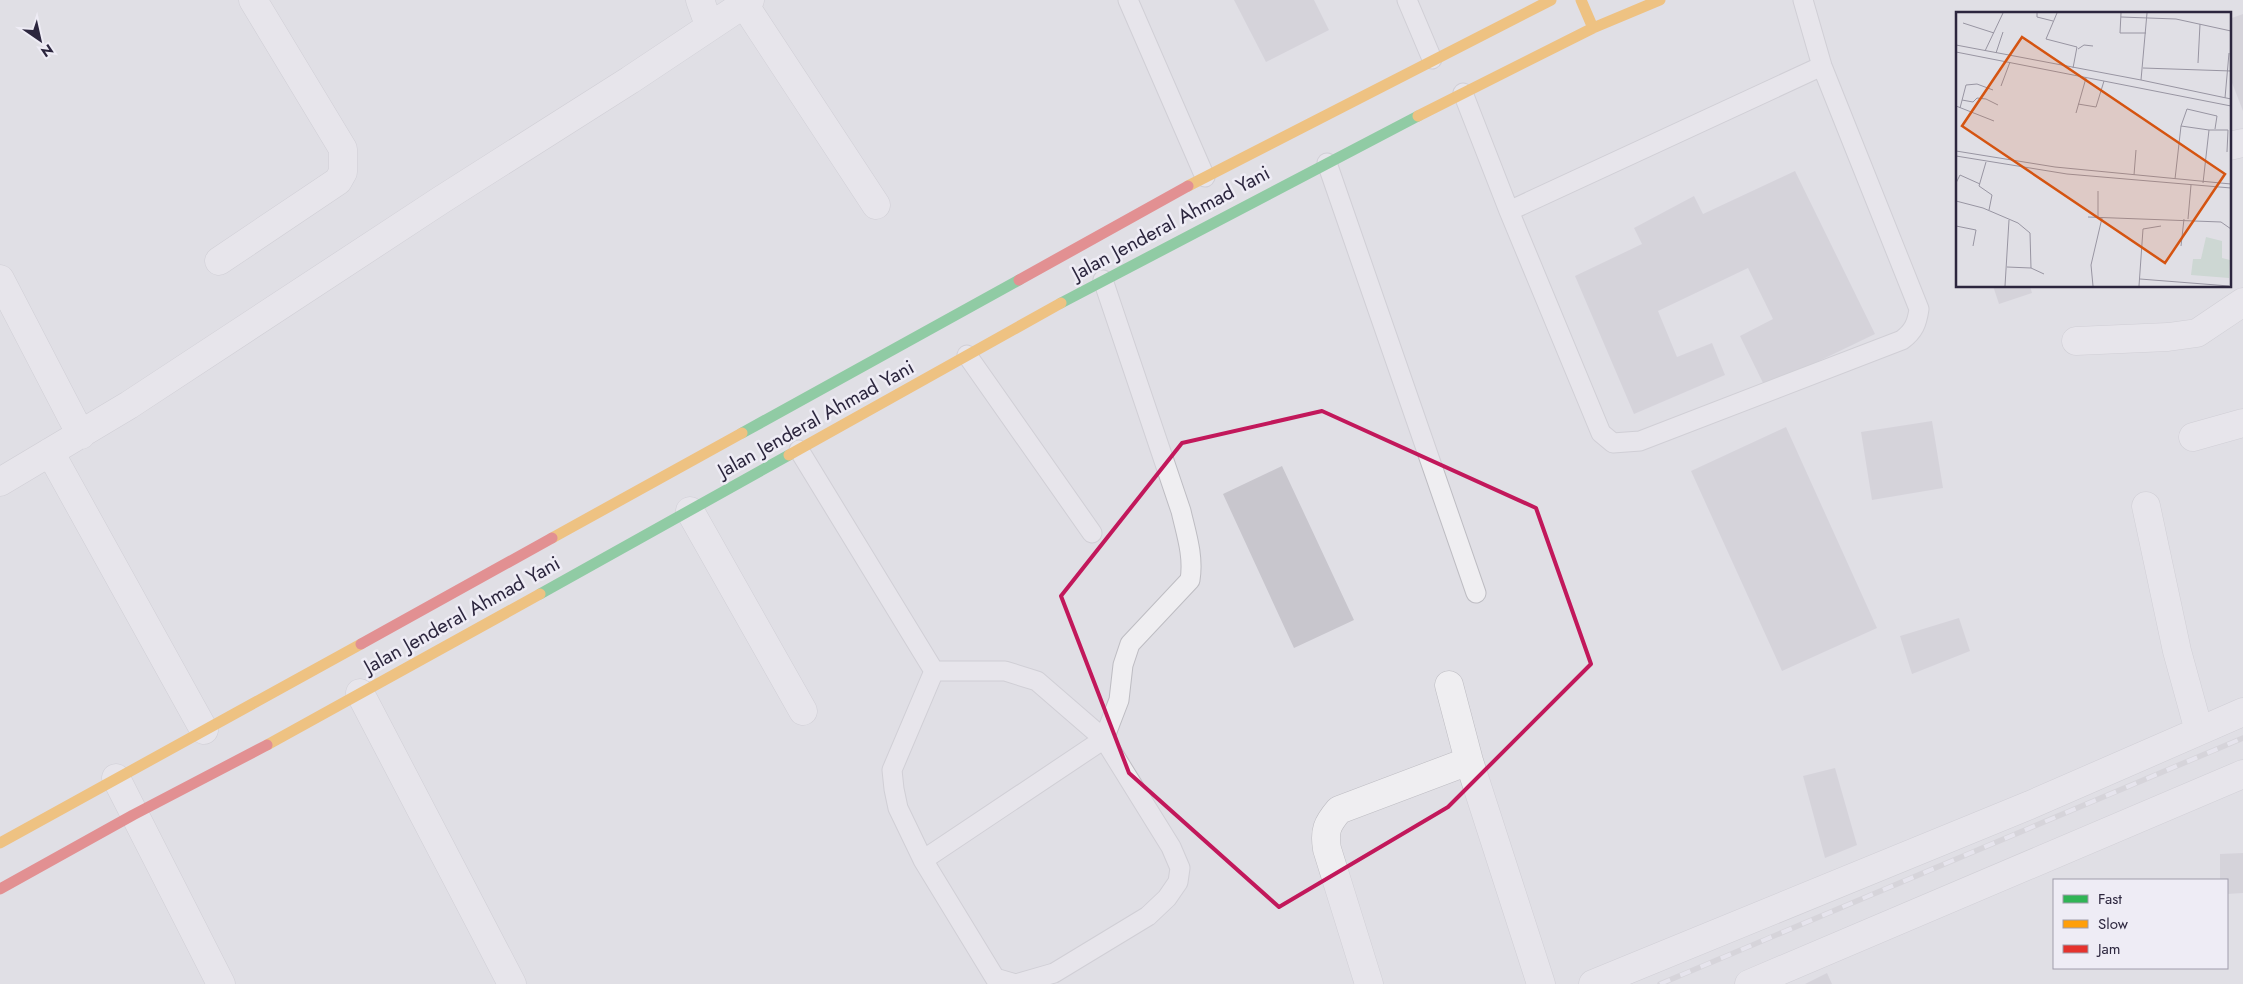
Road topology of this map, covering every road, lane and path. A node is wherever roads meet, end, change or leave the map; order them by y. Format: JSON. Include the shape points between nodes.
{"nodes":[{"id":1,"x":253,"y":0,"type":"edge"},
{"id":2,"x":700,"y":0,"type":"edge"},
{"id":3,"x":1128,"y":0,"type":"edge"},
{"id":4,"x":1407,"y":0,"type":"edge"},
{"id":5,"x":1551,"y":0,"type":"edge"},
{"id":6,"x":1581,"y":0,"type":"edge"},
{"id":7,"x":1660,"y":0,"type":"edge"},
{"id":8,"x":1803,"y":0,"type":"edge"},
{"id":9,"x":747,"y":2,"type":"edge"},
{"id":10,"x":709,"y":25,"type":"junction"},
{"id":11,"x":1593,"y":28,"type":"junction"},
{"id":12,"x":1432,"y":60,"type":"junction"},
{"id":13,"x":1822,"y":66,"type":"junction"},
{"id":14,"x":1463,"y":93,"type":"junction"},
{"id":15,"x":2243,"y":143,"type":"edge"},
{"id":16,"x":2230,"y":146,"type":"edge"},
{"id":17,"x":1327,"y":163,"type":"junction"},
{"id":18,"x":1205,"y":177,"type":"junction"},
{"id":19,"x":876,"y":205,"type":"dead end"},
{"id":20,"x":1509,"y":211,"type":"junction"},
{"id":21,"x":219,"y":261,"type":"dead end"},
{"id":22,"x":0,"y":279,"type":"edge"},
{"id":23,"x":1103,"y":280,"type":"junction"},
{"id":24,"x":2243,"y":302,"type":"edge"},
{"id":25,"x":2076,"y":341,"type":"dead end"},
{"id":26,"x":967,"y":355,"type":"junction"},
{"id":27,"x":2243,"y":423,"type":"edge"},
{"id":28,"x":80,"y":435,"type":"junction"},
{"id":29,"x":2193,"y":437,"type":"dead end"},
{"id":30,"x":799,"y":450,"type":"junction"},
{"id":31,"x":50,"y":452,"type":"junction"},
{"id":32,"x":0,"y":482,"type":"edge"},
{"id":33,"x":2146,"y":506,"type":"dead end"},
{"id":34,"x":690,"y":511,"type":"junction"},
{"id":35,"x":1092,"y":533,"type":"dead end"},
{"id":36,"x":1476,"y":593,"type":"dead end"},
{"id":37,"x":934,"y":671,"type":"junction"},
{"id":38,"x":1449,"y":685,"type":"dead end"},
{"id":39,"x":360,"y":693,"type":"junction"},
{"id":40,"x":803,"y":712,"type":"dead end"},
{"id":41,"x":2243,"y":712,"type":"edge"},
{"id":42,"x":204,"y":730,"type":"junction"},
{"id":43,"x":2199,"y":731,"type":"junction"},
{"id":44,"x":1104,"y":739,"type":"junction"},
{"id":45,"x":1469,"y":761,"type":"junction"},
{"id":46,"x":2243,"y":774,"type":"edge"},
{"id":47,"x":116,"y":778,"type":"junction"},
{"id":48,"x":133,"y":815,"type":"junction"},
{"id":49,"x":0,"y":843,"type":"edge"},
{"id":50,"x":923,"y":860,"type":"junction"},
{"id":51,"x":0,"y":889,"type":"edge"},
{"id":52,"x":221,"y":984,"type":"edge"},
{"id":53,"x":512,"y":984,"type":"edge"},
{"id":54,"x":1369,"y":984,"type":"edge"},
{"id":55,"x":1541,"y":984,"type":"edge"},
{"id":56,"x":1592,"y":984,"type":"edge"},
{"id":57,"x":1749,"y":984,"type":"edge"}],
"edges":[{"from":1,"to":21,"type":"street","via":[[342,149],[343,172],[338,181]]},
{"from":2,"to":10,"type":"street"},
{"from":3,"to":18,"type":"lane"},
{"from":4,"to":12,"type":"lane"},
{"from":5,"to":12,"type":"main road","name":"Jalan Jenderal Ahmad Yani"},
{"from":6,"to":11,"type":"main road"},
{"from":7,"to":11,"type":"main road","name":"Jalan Jenderal Ahmad Yani"},
{"from":8,"to":13,"type":"lane"},
{"from":9,"to":10,"type":"street"},
{"from":9,"to":19,"type":"street"},
{"from":10,"to":28,"type":"street","via":[[630,80]]},
{"from":11,"to":14,"type":"main road","name":"Jalan Jenderal Ahmad Yani"},
{"from":12,"to":18,"type":"main road","name":"Jalan Jenderal Ahmad Yani"},
{"from":13,"to":20,"type":"lane"},
{"from":13,"to":20,"type":"lane","via":[[1919,309],[1913,332],[1902,340],[1640,441],[1613,443],[1602,433]]},
{"from":14,"to":17,"type":"main road","name":"Jalan Jenderal Ahmad Yani"},
{"from":14,"to":20,"type":"lane"},
{"from":15,"to":16,"type":"street"},
{"from":17,"to":23,"type":"main road","name":"Jalan Jenderal Ahmad Yani"},
{"from":17,"to":36,"type":"lane"},
{"from":18,"to":42,"type":"main road","name":"Jalan Jenderal Ahmad Yani"},
{"from":22,"to":28,"type":"street"},
{"from":23,"to":26,"type":"main road","name":"Jalan Jenderal Ahmad Yani"},
{"from":23,"to":44,"type":"lane","via":[[1181,511],[1192,569],[1190,580],[1182,590],[1130,644],[1123,665],[1119,700]]},
{"from":24,"to":25,"type":"street","via":[[2197,333]]},
{"from":26,"to":30,"type":"main road","name":"Jalan Jenderal Ahmad Yani"},
{"from":26,"to":35,"type":"lane"},
{"from":27,"to":29,"type":"street"},
{"from":28,"to":31,"type":"street"},
{"from":30,"to":34,"type":"main road","name":"Jalan Jenderal Ahmad Yani"},
{"from":30,"to":37,"type":"lane"},
{"from":31,"to":32,"type":"street"},
{"from":31,"to":42,"type":"street"},
{"from":33,"to":43,"type":"street","via":[[2177,650]]},
{"from":34,"to":39,"type":"main road","name":"Jalan Jenderal Ahmad Yani"},
{"from":34,"to":40,"type":"street"},
{"from":37,"to":44,"type":"lane","via":[[1020,674],[1037,681]]},
{"from":37,"to":50,"type":"lane","via":[[892,770],[898,808]]},
{"from":38,"to":45,"type":"street"},
{"from":39,"to":48,"type":"main road","name":"Jalan Jenderal Ahmad Yani"},
{"from":39,"to":53,"type":"street"},
{"from":41,"to":43,"type":"street"},
{"from":42,"to":47,"type":"main road","name":"Jalan Jenderal Ahmad Yani"},
{"from":43,"to":56,"type":"street","via":[[2030,805]]},
{"from":44,"to":50,"type":"lane"},
{"from":44,"to":50,"type":"lane","via":[[1171,847],[1180,868],[1178,882],[1148,916],[1054,973],[1016,984],[995,978]]},
{"from":45,"to":54,"type":"street","via":[[1339,810],[1328,823],[1325,834],[1327,849]]},
{"from":45,"to":55,"type":"street"},
{"from":46,"to":57,"type":"street"},
{"from":47,"to":48,"type":"street"},
{"from":47,"to":49,"type":"main road","name":"Jalan Jenderal Ahmad Yani"},
{"from":48,"to":51,"type":"main road","name":"Jalan Jenderal Ahmad Yani"},
{"from":48,"to":52,"type":"street"}]}
